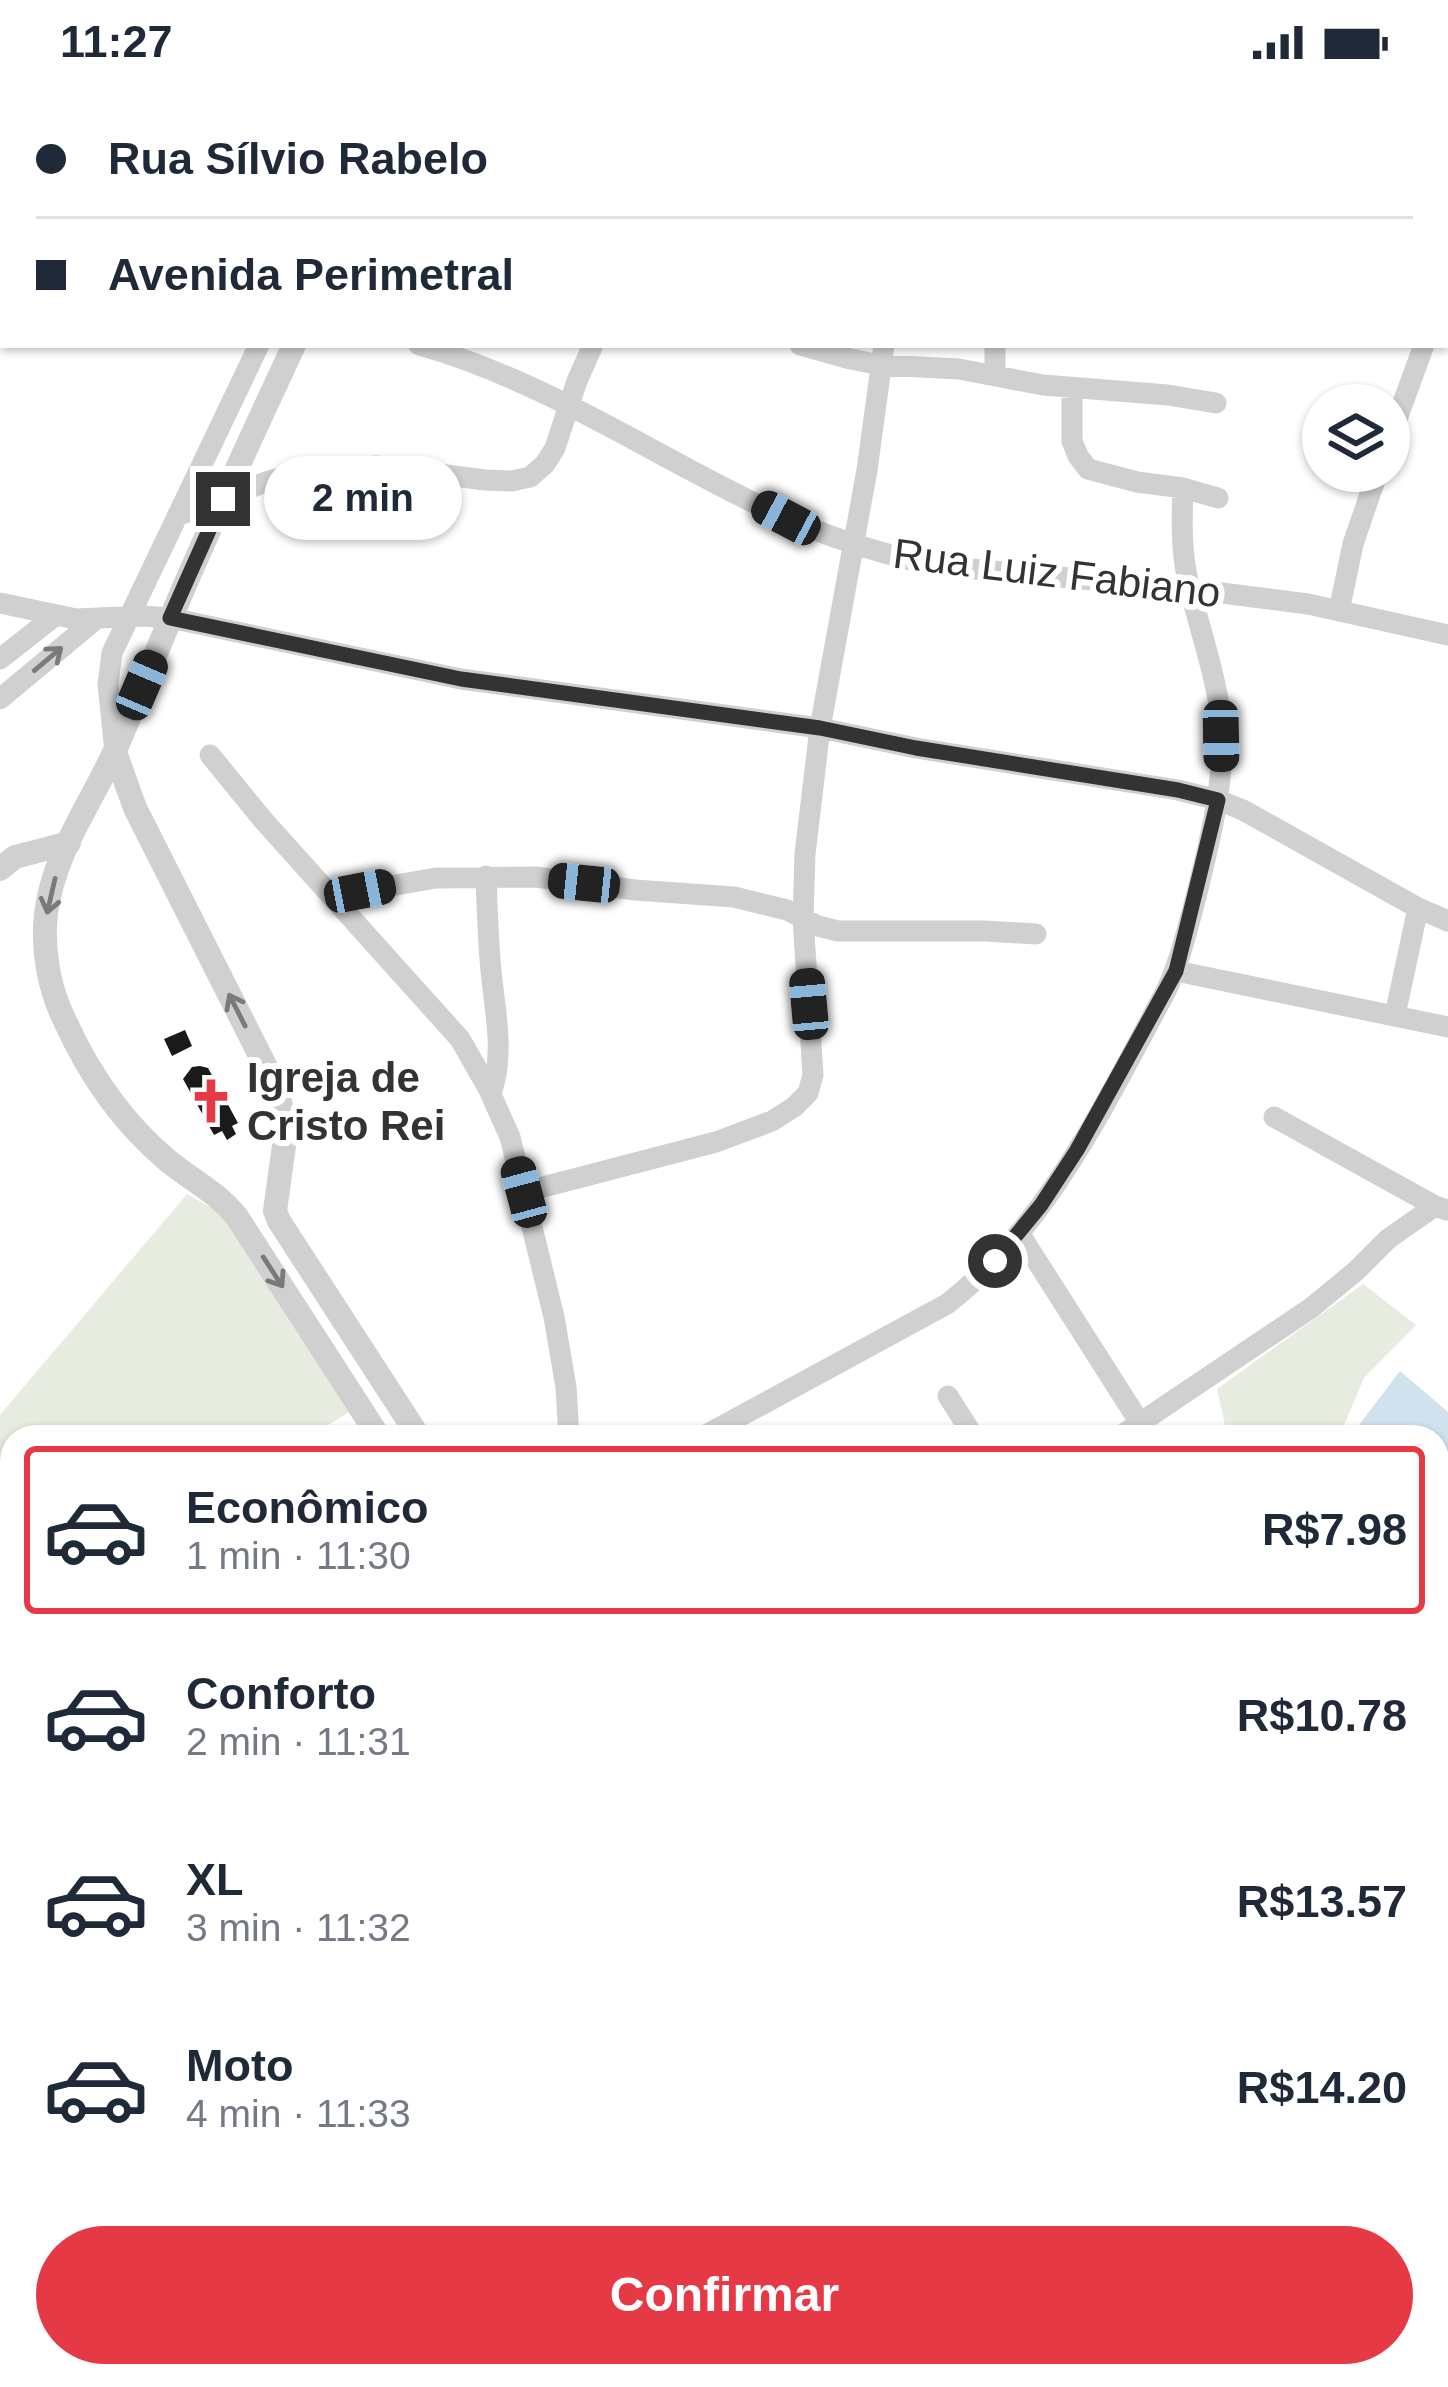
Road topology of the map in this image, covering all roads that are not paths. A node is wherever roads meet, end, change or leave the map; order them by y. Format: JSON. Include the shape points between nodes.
{"nodes":[{"id":1,"x":259,"y":348,"type":"edge"},
{"id":2,"x":294,"y":348,"type":"edge"},
{"id":3,"x":429,"y":348,"type":"edge"},
{"id":4,"x":592,"y":348,"type":"edge"},
{"id":5,"x":811,"y":348,"type":"edge"},
{"id":6,"x":995,"y":348,"type":"edge"},
{"id":7,"x":1423,"y":348,"type":"edge"},
{"id":8,"x":882,"y":355,"type":"edge"},
{"id":9,"x":995,"y":375,"type":"junction"},
{"id":10,"x":1410,"y":384,"type":"edge"},
{"id":11,"x":1072,"y":388,"type":"junction"},
{"id":12,"x":1216,"y":403,"type":"dead end"},
{"id":13,"x":568,"y":406,"type":"junction"},
{"id":14,"x":1183,"y":488,"type":"junction"},
{"id":15,"x":1371,"y":492,"type":"edge"},
{"id":16,"x":1218,"y":498,"type":"dead end"},
{"id":17,"x":223,"y":499,"type":"junction"},
{"id":18,"x":177,"y":516,"type":"junction"},
{"id":19,"x":855,"y":544,"type":"junction"},
{"id":20,"x":1190,"y":589,"type":"junction"},
{"id":21,"x":0,"y":603,"type":"edge"},
{"id":22,"x":1339,"y":611,"type":"junction"},
{"id":23,"x":56,"y":615,"type":"junction"},
{"id":24,"x":128,"y":617,"type":"junction"},
{"id":25,"x":170,"y":618,"type":"junction"},
{"id":26,"x":95,"y":620,"type":"junction"},
{"id":27,"x":1448,"y":635,"type":"edge"},
{"id":28,"x":0,"y":659,"type":"edge"},
{"id":29,"x":0,"y":699,"type":"edge"},
{"id":30,"x":820,"y":728,"type":"junction"},
{"id":31,"x":115,"y":752,"type":"junction"},
{"id":32,"x":210,"y":755,"type":"dead end"},
{"id":33,"x":1218,"y":800,"type":"junction"},
{"id":34,"x":69,"y":843,"type":"junction"},
{"id":35,"x":0,"y":869,"type":"edge"},
{"id":36,"x":486,"y":876,"type":"junction"},
{"id":37,"x":333,"y":896,"type":"junction"},
{"id":38,"x":1418,"y":908,"type":"junction"},
{"id":39,"x":803,"y":918,"type":"junction"},
{"id":40,"x":1448,"y":921,"type":"edge"},
{"id":41,"x":1036,"y":934,"type":"dead end"},
{"id":42,"x":1176,"y":971,"type":"junction"},
{"id":43,"x":1395,"y":1015,"type":"junction"},
{"id":44,"x":1448,"y":1028,"type":"edge"},
{"id":45,"x":491,"y":1094,"type":"junction"},
{"id":46,"x":1274,"y":1118,"type":"dead end"},
{"id":47,"x":524,"y":1192,"type":"junction"},
{"id":48,"x":1442,"y":1208,"type":"edge"},
{"id":49,"x":1019,"y":1233,"type":"junction"},
{"id":50,"x":948,"y":1396,"type":"dead end"},
{"id":51,"x":400,"y":1407,"type":"junction"},
{"id":52,"x":371,"y":1425,"type":"edge"},
{"id":53,"x":381,"y":1425,"type":"edge"},
{"id":54,"x":411,"y":1425,"type":"edge"},
{"id":55,"x":568,"y":1425,"type":"edge"},
{"id":56,"x":724,"y":1425,"type":"edge"},
{"id":57,"x":966,"y":1425,"type":"edge"},
{"id":58,"x":1142,"y":1425,"type":"edge"},
{"id":59,"x":1152,"y":1425,"type":"edge"}],
"edges":[{"from":1,"to":18,"type":"street"},
{"from":2,"to":17,"type":"street"},
{"from":3,"to":13,"type":"street","name":"Rua Luiz Fabiano"},
{"from":4,"to":13,"type":"street"},
{"from":5,"to":8,"type":"street","via":[[846,358]]},
{"from":6,"to":9,"type":"street"},
{"from":7,"to":10,"type":"street"},
{"from":8,"to":9,"type":"street"},
{"from":8,"to":19,"type":"street"},
{"from":9,"to":11,"type":"street"},
{"from":11,"to":12,"type":"street"},
{"from":11,"to":14,"type":"street","via":[[1072,441],[1088,469]]},
{"from":13,"to":17,"type":"street","via":[[555,448],[530,477],[485,480],[376,466],[288,476]]},
{"from":13,"to":19,"type":"street","name":"Rua Luiz Fabiano","via":[[786,518]]},
{"from":14,"to":16,"type":"street"},
{"from":14,"to":20,"type":"street"},
{"from":15,"to":22,"type":"street"},
{"from":17,"to":18,"type":"street"},
{"from":17,"to":25,"type":"street"},
{"from":18,"to":24,"type":"street"},
{"from":19,"to":20,"type":"street","name":"Rua Luiz Fabiano","via":[[929,566]]},
{"from":19,"to":30,"type":"street"},
{"from":20,"to":22,"type":"street","name":"Rua Luiz Fabiano"},
{"from":20,"to":33,"type":"street","via":[[1220,711]]},
{"from":21,"to":23,"type":"street"},
{"from":22,"to":27,"type":"street","name":"Rua Luiz Fabiano"},
{"from":23,"to":26,"type":"street"},
{"from":23,"to":28,"type":"street"},
{"from":24,"to":25,"type":"street"},
{"from":24,"to":26,"type":"street"},
{"from":24,"to":31,"type":"street","via":[[109,668]]},
{"from":25,"to":30,"type":"street","via":[[461,679]]},
{"from":25,"to":31,"type":"street"},
{"from":29,"to":26,"type":"street","one_way":true},
{"from":30,"to":33,"type":"street"},
{"from":30,"to":39,"type":"street"},
{"from":31,"to":34,"type":"street"},
{"from":51,"to":31,"type":"street","one_way":true,"via":[[279,1221],[286,1131],[278,1091],[135,808]]},
{"from":32,"to":37,"type":"street"},
{"from":33,"to":38,"type":"street"},
{"from":33,"to":42,"type":"street"},
{"from":34,"to":35,"type":"street"},
{"from":34,"to":52,"type":"street","one_way":true,"via":[[45,938],[63,1019],[137,1133],[237,1217]]},
{"from":36,"to":37,"type":"street"},
{"from":36,"to":39,"type":"street","via":[[734,897]]},
{"from":36,"to":45,"type":"street","via":[[499,1047]]},
{"from":37,"to":45,"type":"street","via":[[460,1040]]},
{"from":38,"to":40,"type":"street"},
{"from":38,"to":43,"type":"street"},
{"from":39,"to":41,"type":"street","via":[[838,931]]},
{"from":39,"to":47,"type":"street","via":[[813,1075],[794,1108],[716,1142]]},
{"from":42,"to":43,"type":"street"},
{"from":42,"to":49,"type":"street","via":[[1077,1150]]},
{"from":43,"to":44,"type":"street"},
{"from":45,"to":47,"type":"street"},
{"from":46,"to":48,"type":"street"},
{"from":47,"to":55,"type":"street","via":[[562,1357]]},
{"from":48,"to":59,"type":"street","via":[[1388,1239],[1311,1308]]},
{"from":49,"to":56,"type":"street","via":[[947,1304]]},
{"from":49,"to":58,"type":"street"},
{"from":50,"to":57,"type":"street"},
{"from":51,"to":53,"type":"street"},
{"from":51,"to":54,"type":"street"}]}
